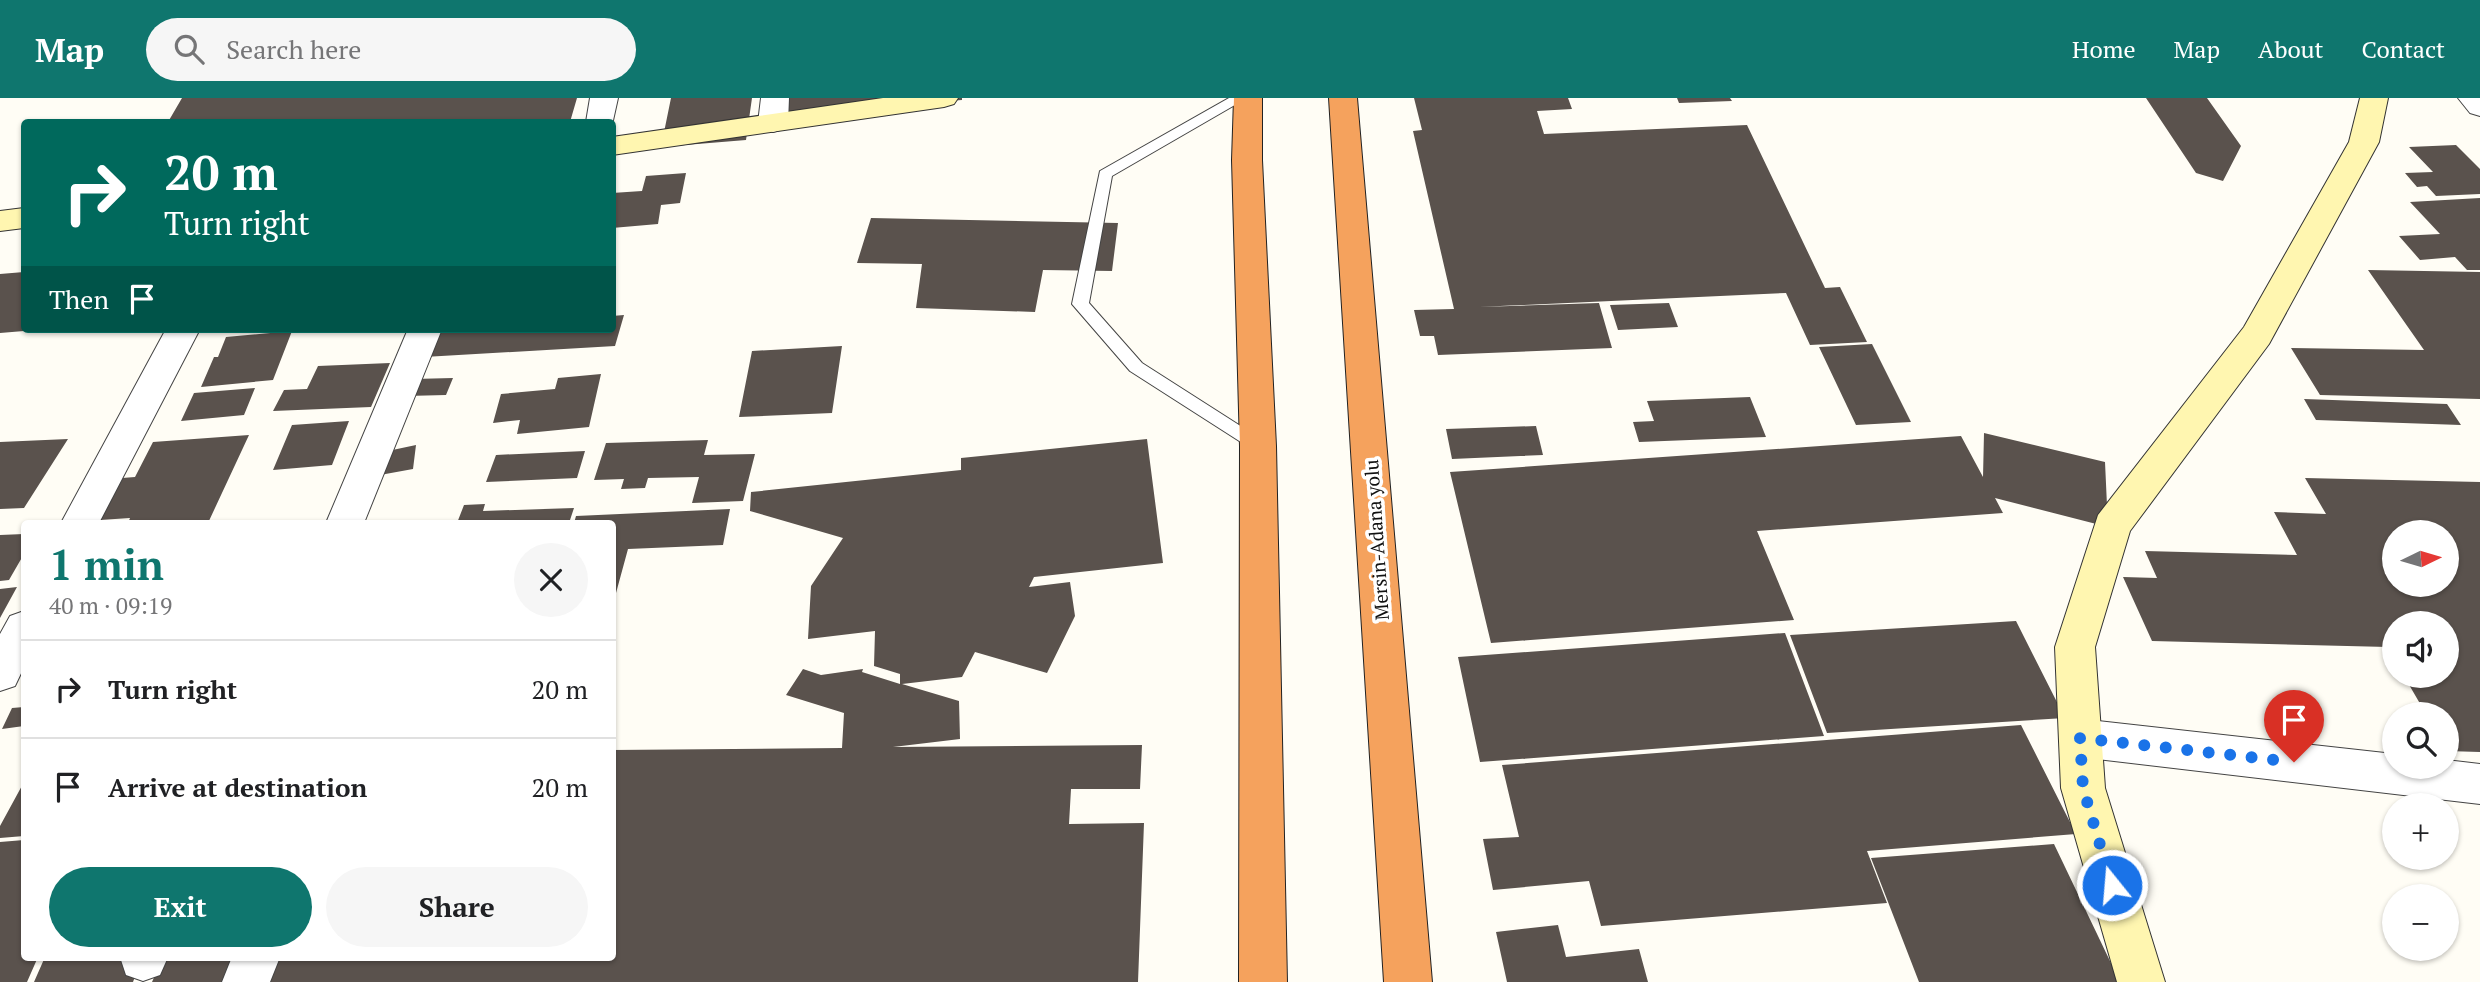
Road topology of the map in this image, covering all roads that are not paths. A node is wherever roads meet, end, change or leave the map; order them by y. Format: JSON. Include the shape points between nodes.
{"nodes":[{"id":1,"x":604,"y":98,"type":"edge"},
{"id":2,"x":943,"y":98,"type":"edge"},
{"id":3,"x":1240,"y":98,"type":"edge"},
{"id":4,"x":1248,"y":98,"type":"edge"},
{"id":5,"x":1343,"y":98,"type":"edge"},
{"id":6,"x":2374,"y":98,"type":"edge"},
{"id":7,"x":2472,"y":98,"type":"edge"},
{"id":8,"x":2480,"y":107,"type":"edge"},
{"id":9,"x":774,"y":110,"type":"edge"},
{"id":10,"x":600,"y":119,"type":"edge"},
{"id":11,"x":616,"y":145,"type":"edge"},
{"id":12,"x":21,"y":218,"type":"edge"},
{"id":13,"x":0,"y":221,"type":"edge"},
{"id":14,"x":181,"y":333,"type":"edge"},
{"id":15,"x":423,"y":333,"type":"edge"},
{"id":16,"x":1258,"y":446,"type":"junction"},
{"id":17,"x":82,"y":520,"type":"edge"},
{"id":18,"x":346,"y":520,"type":"edge"},
{"id":19,"x":21,"y":634,"type":"edge"},
{"id":20,"x":0,"y":674,"type":"edge"},
{"id":21,"x":2080,"y":738,"type":"junction"},
{"id":22,"x":2480,"y":784,"type":"edge"},
{"id":23,"x":254,"y":961,"type":"edge"},
{"id":24,"x":246,"y":982,"type":"edge"},
{"id":25,"x":1263,"y":982,"type":"edge"},
{"id":26,"x":1408,"y":982,"type":"edge"},
{"id":27,"x":2141,"y":982,"type":"edge"}],
"edges":[{"from":1,"to":10,"type":"street"},
{"from":2,"to":9,"type":"street"},
{"from":3,"to":16,"type":"lane","via":[[1105,174],[1080,304],[1136,367]]},
{"from":4,"to":16,"type":"highway"},
{"from":5,"to":26,"type":"highway","name":"Mersin-Adana yolu"},
{"from":6,"to":21,"type":"street","via":[[2364,142],[2257,335],[2112,526],[2075,647]]},
{"from":7,"to":8,"type":"street"},
{"from":9,"to":11,"type":"street"},
{"from":12,"to":13,"type":"street"},
{"from":14,"to":17,"type":"street"},
{"from":15,"to":18,"type":"street"},
{"from":16,"to":25,"type":"highway"},
{"from":19,"to":20,"type":"street"},
{"from":21,"to":22,"type":"street"},
{"from":21,"to":27,"type":"street","via":[[2083,788]]},
{"from":23,"to":24,"type":"street"}]}
